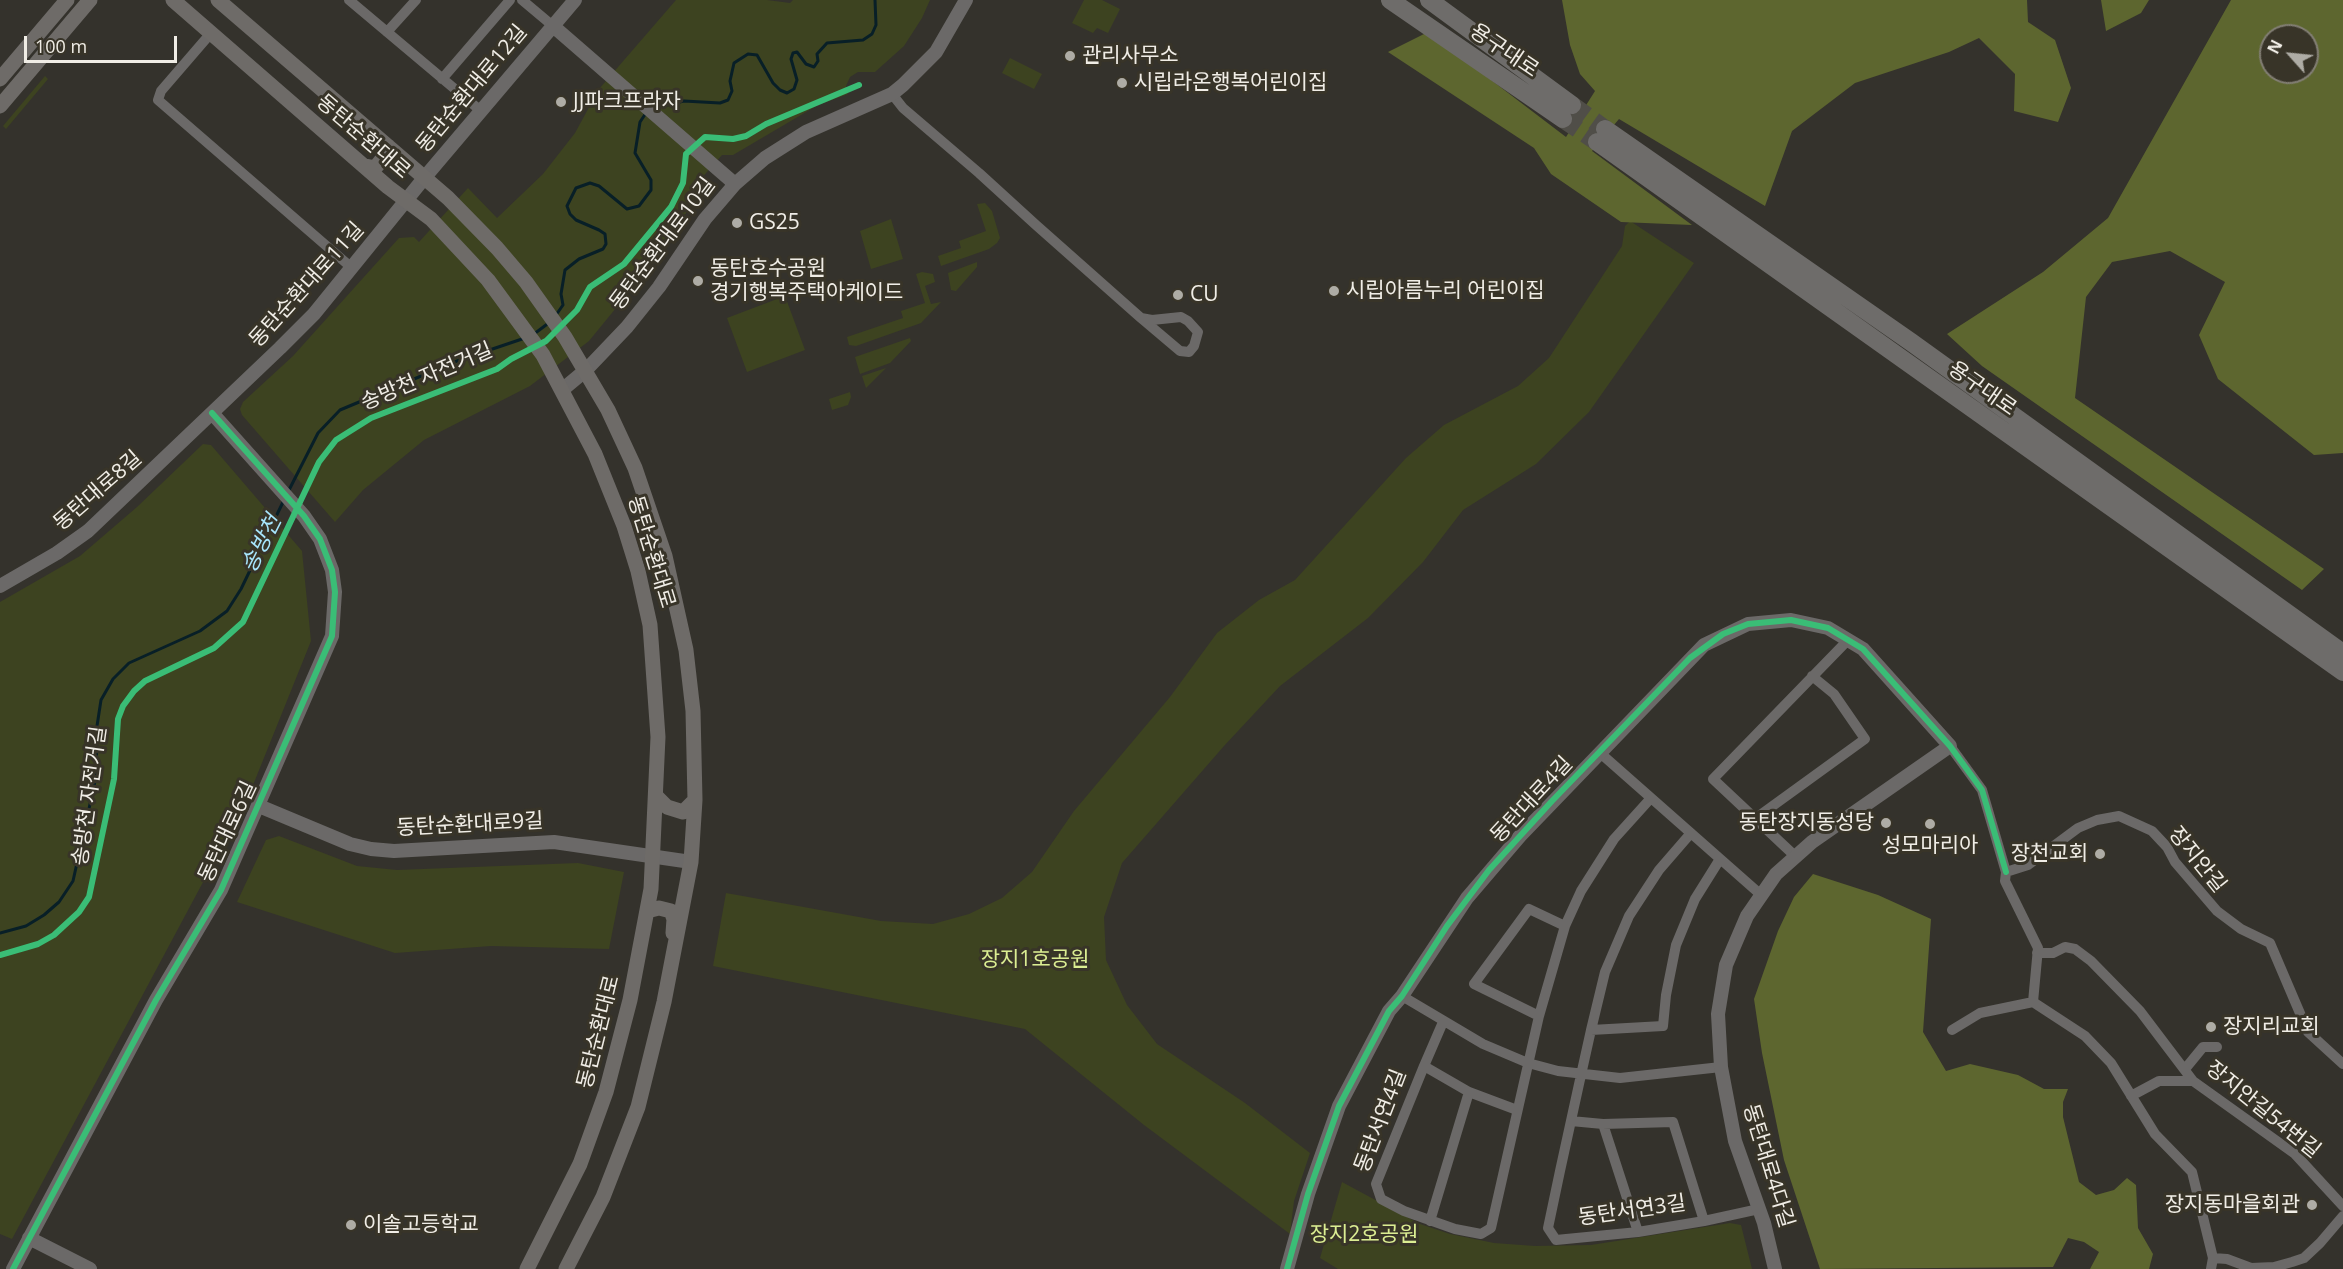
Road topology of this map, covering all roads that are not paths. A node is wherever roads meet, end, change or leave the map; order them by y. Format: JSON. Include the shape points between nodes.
{"nodes":[{"id":1,"x":67,"y":0,"type":"edge"},
{"id":2,"x":90,"y":0,"type":"edge"},
{"id":3,"x":173,"y":0,"type":"edge"},
{"id":4,"x":349,"y":0,"type":"edge"},
{"id":5,"x":416,"y":0,"type":"edge"},
{"id":6,"x":510,"y":0,"type":"edge"},
{"id":7,"x":522,"y":0,"type":"edge"},
{"id":8,"x":575,"y":0,"type":"edge"},
{"id":9,"x":966,"y":0,"type":"edge"},
{"id":10,"x":1390,"y":0,"type":"edge"},
{"id":11,"x":1429,"y":0,"type":"edge"},
{"id":12,"x":225,"y":2,"type":"edge"},
{"id":13,"x":553,"y":26,"type":"junction"},
{"id":14,"x":387,"y":32,"type":"junction"},
{"id":15,"x":211,"y":33,"type":"junction"},
{"id":16,"x":0,"y":79,"type":"edge"},
{"id":17,"x":442,"y":79,"type":"junction"},
{"id":18,"x":892,"y":94,"type":"junction"},
{"id":19,"x":0,"y":106,"type":"edge"},
{"id":20,"x":481,"y":111,"type":"junction"},
{"id":21,"x":388,"y":146,"type":"junction"},
{"id":22,"x":364,"y":166,"type":"junction"},
{"id":23,"x":425,"y":177,"type":"junction"},
{"id":24,"x":735,"y":184,"type":"junction"},
{"id":25,"x":406,"y":201,"type":"junction"},
{"id":26,"x":352,"y":268,"type":"junction"},
{"id":27,"x":1141,"y":318,"type":"junction"},
{"id":28,"x":586,"y":370,"type":"junction"},
{"id":29,"x":562,"y":390,"type":"junction"},
{"id":30,"x":212,"y":413,"type":"junction"},
{"id":31,"x":0,"y":586,"type":"edge"},
{"id":32,"x":1849,"y":639,"type":"junction"},
{"id":33,"x":2343,"y":653,"type":"edge"},
{"id":34,"x":2343,"y":672,"type":"edge"},
{"id":35,"x":1812,"y":676,"type":"junction"},
{"id":36,"x":1950,"y":746,"type":"junction"},
{"id":37,"x":1599,"y":752,"type":"junction"},
{"id":38,"x":657,"y":797,"type":"junction"},
{"id":39,"x":1651,"y":798,"type":"junction"},
{"id":40,"x":695,"y":800,"type":"junction"},
{"id":41,"x":259,"y":806,"type":"junction"},
{"id":42,"x":1756,"y":818,"type":"junction"},
{"id":43,"x":1691,"y":833,"type":"junction"},
{"id":44,"x":1795,"y":856,"type":"junction"},
{"id":45,"x":654,"y":858,"type":"junction"},
{"id":46,"x":1720,"y":859,"type":"junction"},
{"id":47,"x":691,"y":862,"type":"junction"},
{"id":48,"x":2006,"y":872,"type":"junction"},
{"id":49,"x":1760,"y":894,"type":"junction"},
{"id":50,"x":647,"y":911,"type":"junction"},
{"id":51,"x":1565,"y":926,"type":"junction"},
{"id":52,"x":2037,"y":953,"type":"junction"},
{"id":53,"x":672,"y":965,"type":"junction"},
{"id":54,"x":1402,"y":996,"type":"junction"},
{"id":55,"x":2032,"y":1002,"type":"junction"},
{"id":56,"x":1539,"y":1016,"type":"junction"},
{"id":57,"x":1443,"y":1022,"type":"junction"},
{"id":58,"x":1591,"y":1030,"type":"junction"},
{"id":59,"x":1952,"y":1030,"type":"dead end"},
{"id":60,"x":2217,"y":1047,"type":"dead end"},
{"id":61,"x":1528,"y":1063,"type":"junction"},
{"id":62,"x":2343,"y":1064,"type":"edge"},
{"id":63,"x":1424,"y":1066,"type":"junction"},
{"id":64,"x":1721,"y":1067,"type":"junction"},
{"id":65,"x":2185,"y":1069,"type":"junction"},
{"id":66,"x":1581,"y":1075,"type":"junction"},
{"id":67,"x":2193,"y":1081,"type":"junction"},
{"id":68,"x":1469,"y":1092,"type":"junction"},
{"id":69,"x":2131,"y":1096,"type":"junction"},
{"id":70,"x":1517,"y":1110,"type":"junction"},
{"id":71,"x":1571,"y":1121,"type":"junction"},
{"id":72,"x":1603,"y":1124,"type":"junction"},
{"id":73,"x":2343,"y":1206,"type":"edge"},
{"id":74,"x":1759,"y":1209,"type":"junction"},
{"id":75,"x":2343,"y":1216,"type":"edge"},
{"id":76,"x":1430,"y":1221,"type":"junction"},
{"id":77,"x":1704,"y":1221,"type":"junction"},
{"id":78,"x":1638,"y":1232,"type":"junction"},
{"id":79,"x":29,"y":1238,"type":"junction"},
{"id":80,"x":2212,"y":1263,"type":"edge"},
{"id":81,"x":13,"y":1269,"type":"edge"},
{"id":82,"x":90,"y":1269,"type":"edge"},
{"id":83,"x":527,"y":1269,"type":"edge"},
{"id":84,"x":566,"y":1269,"type":"edge"},
{"id":85,"x":1287,"y":1269,"type":"edge"},
{"id":86,"x":1775,"y":1269,"type":"edge"}],
"edges":[{"from":1,"to":16,"type":"main road"},
{"from":2,"to":19,"type":"main road"},
{"from":3,"to":15,"type":"main road","name":"동탄순환대로"},
{"from":4,"to":14,"type":"street"},
{"from":5,"to":14,"type":"street"},
{"from":6,"to":17,"type":"street"},
{"from":7,"to":13,"type":"street"},
{"from":8,"to":13,"type":"street","name":"동탄순환대로12길"},
{"from":9,"to":18,"type":"street","name":"동탄순환대로10길","via":[[936,52]]},
{"from":10,"to":11,"type":"highway","name":"용구대로","via":[[1568,112]]},
{"from":12,"to":21,"type":"main road","name":"동탄순환대로"},
{"from":13,"to":20,"type":"street","name":"동탄순환대로12길"},
{"from":13,"to":24,"type":"street"},
{"from":14,"to":17,"type":"street"},
{"from":15,"to":22,"type":"main road","name":"동탄순환대로"},
{"from":15,"to":26,"type":"street","via":[[161,91],[158,100]]},
{"from":17,"to":20,"type":"street"},
{"from":18,"to":24,"type":"street","name":"동탄순환대로10길","via":[[806,132],[765,158]]},
{"from":18,"to":27,"type":"street","via":[[903,108]]},
{"from":20,"to":23,"type":"street","name":"동탄순환대로12길"},
{"from":21,"to":22,"type":"main road","via":[[388,152],[375,168]]},
{"from":21,"to":23,"type":"main road","name":"동탄순환대로"},
{"from":22,"to":25,"type":"main road","name":"동탄순환대로"},
{"from":23,"to":25,"type":"street","name":"동탄순환대로11길"},
{"from":23,"to":28,"type":"main road","name":"동탄순환대로","via":[[497,248]]},
{"from":24,"to":28,"type":"street","name":"동탄순환대로10길","via":[[642,308]]},
{"from":25,"to":26,"type":"street","name":"동탄순환대로11길"},
{"from":25,"to":29,"type":"main road","name":"동탄순환대로","via":[[430,219],[488,280],[543,355]]},
{"from":26,"to":30,"type":"street","name":"동탄순환대로11길","via":[[294,335]]},
{"from":27,"to":27,"type":"street","via":[[1180,351],[1189,352],[1194,346],[1197,328],[1181,317]]},
{"from":28,"to":29,"type":"street","name":"동탄순환대로10길"},
{"from":28,"to":40,"type":"main road","name":"동탄순환대로","via":[[631,460],[675,595],[690,680],[696,750]]},
{"from":29,"to":38,"type":"main road","name":"동탄순환대로","via":[[599,463],[638,571],[650,625],[654,669]]},
{"from":30,"to":31,"type":"street","name":"동탄대로8길","via":[[88,531]]},
{"from":30,"to":41,"type":"street","name":"동탄대로6길","via":[[304,516],[327,554],[335,592],[335,616],[324,659]]},
{"from":32,"to":35,"type":"street"},
{"from":32,"to":36,"type":"street","name":"동탄대로4길","via":[[1878,664]]},
{"from":32,"to":37,"type":"street","name":"동탄대로4길","via":[[1828,628],[1791,620],[1748,624],[1723,634],[1690,658]]},
{"from":33,"to":34,"type":"highway","name":"용구대로","via":[[1911,342],[1601,135],[1874,340]]},
{"from":35,"to":42,"type":"street","via":[[1713,779]]},
{"from":35,"to":42,"type":"street","via":[[1834,694],[1865,739]]},
{"from":36,"to":44,"type":"street","name":"동탄대로4다길"},
{"from":36,"to":48,"type":"street","via":[[1982,790]]},
{"from":37,"to":39,"type":"street"},
{"from":37,"to":54,"type":"street","name":"동탄대로4길","via":[[1490,870],[1447,926]]},
{"from":38,"to":40,"type":"main road","via":[[667,807],[683,812]]},
{"from":38,"to":45,"type":"main road","name":"동탄순환대로"},
{"from":39,"to":43,"type":"street"},
{"from":39,"to":51,"type":"street","name":"동탄서연4길","via":[[1614,839],[1581,891]]},
{"from":40,"to":47,"type":"main road","name":"동탄순환대로"},
{"from":41,"to":45,"type":"street","name":"동탄순환대로9길","via":[[371,849],[554,842]]},
{"from":41,"to":79,"type":"street","name":"동탄대로6길","via":[[216,900],[156,1000]]},
{"from":42,"to":44,"type":"street"},
{"from":43,"to":46,"type":"street"},
{"from":43,"to":58,"type":"street","name":"동탄서연3길","via":[[1659,870],[1629,916],[1605,972]]},
{"from":44,"to":49,"type":"street","name":"동탄대로4다길"},
{"from":45,"to":47,"type":"street","name":"동탄순환대로9길"},
{"from":45,"to":50,"type":"main road","name":"동탄순환대로"},
{"from":46,"to":49,"type":"street"},
{"from":46,"to":58,"type":"street","via":[[1695,899],[1676,945],[1663,1026]]},
{"from":47,"to":53,"type":"main road","name":"동탄순환대로"},
{"from":48,"to":52,"type":"street","via":[[2005,881],[2033,934]]},
{"from":48,"to":62,"type":"street","name":"장지안길","via":[[2028,865],[2078,828],[2097,820],[2119,816],[2152,831],[2217,911],[2241,929],[2270,943],[2308,1032]]},
{"from":49,"to":64,"type":"street","name":"동탄대로4다길","via":[[1735,940],[1722,986],[1718,1014]]},
{"from":50,"to":53,"type":"main road","via":[[671,911]]},
{"from":50,"to":83,"type":"main road","name":"동탄순환대로","via":[[630,1000],[606,1092],[580,1164]]},
{"from":51,"to":56,"type":"street","name":"동탄서연4길"},
{"from":51,"to":56,"type":"street","via":[[1528,909],[1474,984]]},
{"from":52,"to":55,"type":"street"},
{"from":52,"to":65,"type":"street","name":"장지안길54번길","via":[[2053,953],[2065,947],[2091,961],[2132,1002]]},
{"from":53,"to":84,"type":"main road","name":"동탄순환대로","via":[[646,1079],[628,1134],[603,1197]]},
{"from":54,"to":57,"type":"street"},
{"from":54,"to":85,"type":"street","name":"동탄대로4길","via":[[1389,1011],[1339,1106]]},
{"from":55,"to":59,"type":"street","via":[[1980,1013]]},
{"from":55,"to":69,"type":"street","via":[[2085,1036],[2111,1063]]},
{"from":56,"to":61,"type":"street","name":"동탄서연4길"},
{"from":57,"to":61,"type":"street"},
{"from":57,"to":63,"type":"street"},
{"from":58,"to":66,"type":"street","name":"동탄서연3길"},
{"from":60,"to":65,"type":"street","name":"장지안길54번길","via":[[2204,1047]]},
{"from":61,"to":66,"type":"street"},
{"from":61,"to":70,"type":"street","name":"동탄서연4길"},
{"from":63,"to":68,"type":"street","name":"동탄서연4길"},
{"from":63,"to":76,"type":"street","name":"동탄서연4길","via":[[1376,1184],[1381,1198]]},
{"from":64,"to":66,"type":"street","via":[[1639,1077]]},
{"from":64,"to":74,"type":"street","name":"동탄대로4다길","via":[[1735,1141]]},
{"from":65,"to":67,"type":"street","name":"장지안길54번길"},
{"from":66,"to":71,"type":"street","name":"동탄서연3길"},
{"from":67,"to":69,"type":"street","via":[[2159,1081]]},
{"from":67,"to":73,"type":"street","name":"장지안길54번길","via":[[2295,1154]]},
{"from":68,"to":70,"type":"street","name":"동탄서연4길"},
{"from":68,"to":76,"type":"street"},
{"from":69,"to":80,"type":"street","via":[[2155,1134],[2192,1172]]},
{"from":70,"to":76,"type":"street","name":"동탄서연4길","via":[[1491,1228],[1481,1234]]},
{"from":71,"to":72,"type":"street","name":"동탄서연3길"},
{"from":71,"to":78,"type":"street","name":"동탄서연3길","via":[[1548,1228],[1556,1240]]},
{"from":72,"to":77,"type":"street","name":"동탄서연3길","via":[[1673,1122]]},
{"from":72,"to":78,"type":"street"},
{"from":74,"to":77,"type":"street"},
{"from":74,"to":86,"type":"street","name":"동탄대로4다길"},
{"from":75,"to":80,"type":"street","via":[[2304,1258],[2274,1267],[2251,1268],[2227,1259]]},
{"from":77,"to":78,"type":"street","name":"동탄서연3길"},
{"from":79,"to":81,"type":"street","name":"동탄대로6길"},
{"from":79,"to":82,"type":"street"}]}
